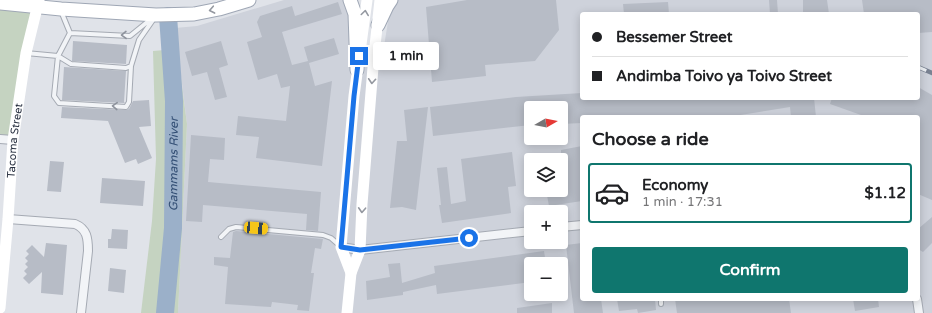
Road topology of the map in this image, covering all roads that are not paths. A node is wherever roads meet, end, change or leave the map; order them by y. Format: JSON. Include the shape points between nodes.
{"nodes":[{"id":1,"x":249,"y":0,"type":"edge"},
{"id":2,"x":350,"y":0,"type":"edge"},
{"id":3,"x":367,"y":0,"type":"edge"},
{"id":4,"x":380,"y":0,"type":"edge"},
{"id":5,"x":391,"y":0,"type":"edge"},
{"id":6,"x":0,"y":3,"type":"edge"},
{"id":7,"x":38,"y":3,"type":"edge"},
{"id":8,"x":61,"y":9,"type":"junction"},
{"id":9,"x":156,"y":15,"type":"junction"},
{"id":10,"x":378,"y":25,"type":"junction"},
{"id":11,"x":70,"y":33,"type":"junction"},
{"id":12,"x":26,"y":53,"type":"junction"},
{"id":13,"x":58,"y":56,"type":"junction"},
{"id":14,"x":131,"y":66,"type":"junction"},
{"id":15,"x":358,"y":70,"type":"junction"},
{"id":16,"x":0,"y":139,"type":"edge"},
{"id":17,"x":13,"y":140,"type":"junction"},
{"id":18,"x":8,"y":219,"type":"junction"},
{"id":19,"x":580,"y":225,"type":"edge"},
{"id":20,"x":568,"y":226,"type":"edge"},
{"id":21,"x":524,"y":232,"type":"edge"},
{"id":22,"x":221,"y":237,"type":"dead end"},
{"id":23,"x":341,"y":247,"type":"junction"},
{"id":24,"x":360,"y":250,"type":"junction"},
{"id":25,"x":351,"y":273,"type":"junction"},
{"id":26,"x":917,"y":301,"type":"edge"},
{"id":27,"x":0,"y":308,"type":"edge"},
{"id":28,"x":81,"y":313,"type":"edge"},
{"id":29,"x":347,"y":313,"type":"edge"},
{"id":30,"x":919,"y":313,"type":"edge"}],
"edges":[{"from":1,"to":9,"type":"main road","one_way":true,"via":[[194,14]]},
{"from":2,"to":15,"type":"main road","via":[[355,14]]},
{"from":15,"to":3,"type":"street","one_way":true},
{"from":4,"to":10,"type":"street"},
{"from":5,"to":10,"type":"main road"},
{"from":6,"to":7,"type":"main road"},
{"from":7,"to":8,"type":"main road"},
{"from":7,"to":12,"type":"street","name":"Tacoma Street"},
{"from":8,"to":9,"type":"main road"},
{"from":8,"to":11,"type":"lane"},
{"from":9,"to":11,"type":"lane","one_way":true,"via":[[130,36]]},
{"from":9,"to":14,"type":"lane","via":[[139,40]]},
{"from":10,"to":24,"type":"street","one_way":true},
{"from":11,"to":13,"type":"lane"},
{"from":12,"to":13,"type":"lane"},
{"from":12,"to":17,"type":"street","name":"Tacoma Street"},
{"from":13,"to":14,"type":"lane","via":[[71,64],[126,68]]},
{"from":14,"to":13,"type":"lane","one_way":true,"via":[[126,106],[59,104],[54,96]]},
{"from":15,"to":23,"type":"street"},
{"from":16,"to":17,"type":"street"},
{"from":17,"to":18,"type":"street","name":"Tacoma Street"},
{"from":18,"to":27,"type":"street","name":"Tacoma Street"},
{"from":18,"to":28,"type":"street","via":[[75,224],[86,232],[88,251]]},
{"from":19,"to":20,"type":"street"},
{"from":21,"to":24,"type":"street"},
{"from":22,"to":23,"type":"lane","via":[[232,227],[258,228],[323,235]]},
{"from":23,"to":24,"type":"street"},
{"from":23,"to":25,"type":"street"},
{"from":24,"to":25,"type":"street"},
{"from":25,"to":29,"type":"street"},
{"from":26,"to":30,"type":"street"}]}
